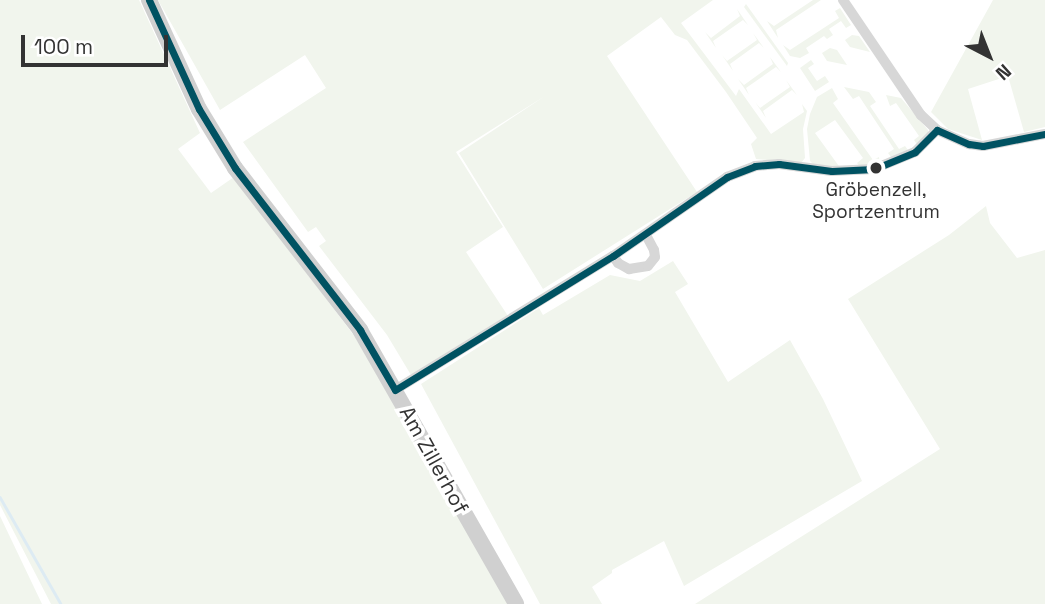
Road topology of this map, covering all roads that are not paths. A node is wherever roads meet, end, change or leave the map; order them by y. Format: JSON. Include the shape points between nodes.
{"nodes":[{"id":1,"x":149,"y":0,"type":"edge"},
{"id":2,"x":843,"y":0,"type":"edge"},
{"id":3,"x":937,"y":130,"type":"junction"},
{"id":4,"x":1045,"y":134,"type":"edge"},
{"id":5,"x":646,"y":235,"type":"junction"},
{"id":6,"x":613,"y":256,"type":"junction"},
{"id":7,"x":395,"y":390,"type":"junction"},
{"id":8,"x":516,"y":604,"type":"edge"}],
"edges":[{"from":1,"to":7,"type":"street","name":"Am Zillerhof","via":[[195,100],[235,168],[360,330]]},
{"from":2,"to":3,"type":"street","via":[[921,115]]},
{"from":3,"to":4,"type":"street","via":[[983,146]]},
{"from":3,"to":5,"type":"street","via":[[915,152],[874,169],[755,166],[727,177]]},
{"from":5,"to":6,"type":"street"},
{"from":5,"to":6,"type":"street","via":[[655,257],[648,266],[629,270]]},
{"from":6,"to":7,"type":"street"},
{"from":7,"to":8,"type":"street","name":"Am Zillerhof"}]}
